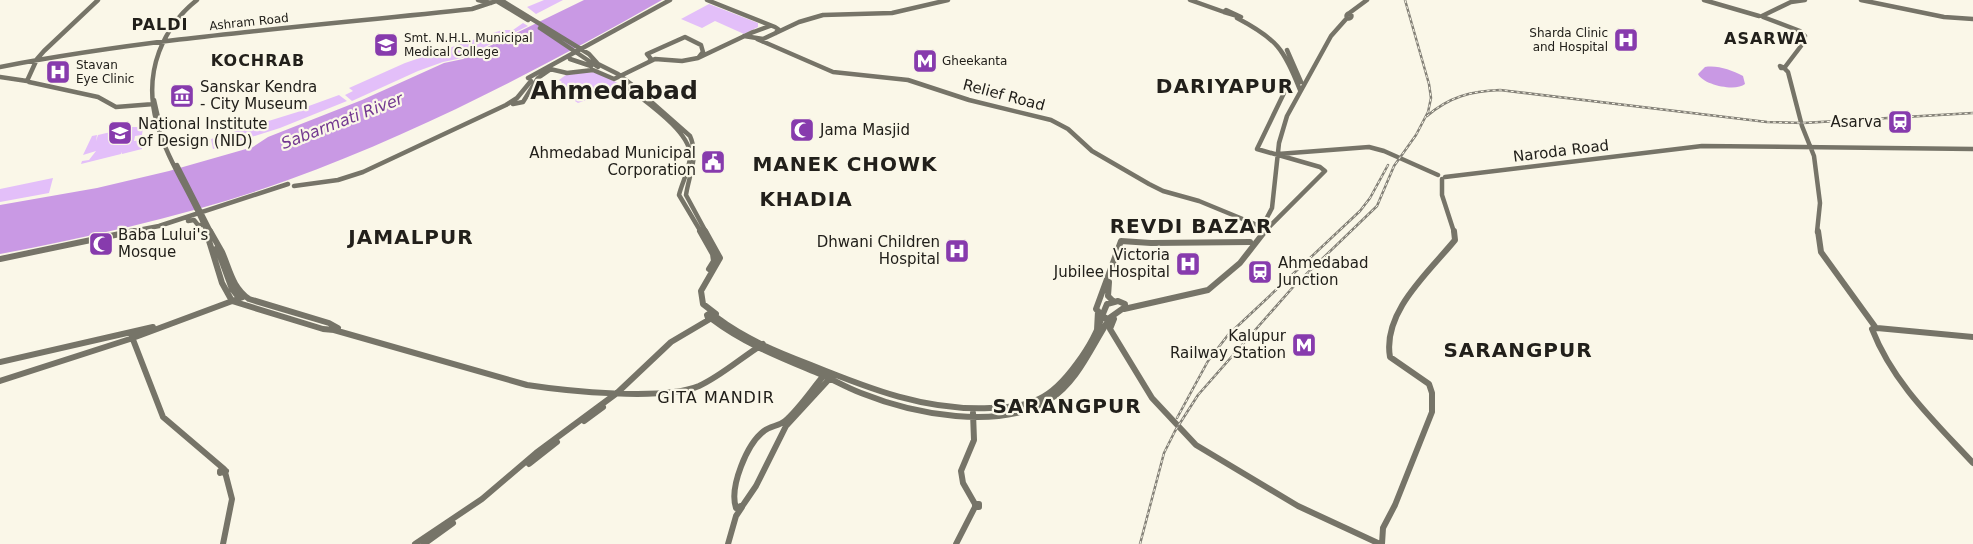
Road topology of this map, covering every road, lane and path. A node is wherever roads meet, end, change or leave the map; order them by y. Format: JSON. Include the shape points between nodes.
{"nodes":[{"id":1,"x":99,"y":0,"type":"edge"},
{"id":2,"x":198,"y":0,"type":"edge"},
{"id":3,"x":671,"y":0,"type":"edge"},
{"id":4,"x":705,"y":0,"type":"edge"},
{"id":5,"x":948,"y":0,"type":"edge"},
{"id":6,"x":1191,"y":0,"type":"edge"},
{"id":7,"x":1367,"y":0,"type":"edge"},
{"id":8,"x":1705,"y":0,"type":"edge"},
{"id":9,"x":1805,"y":0,"type":"edge"},
{"id":10,"x":1861,"y":0,"type":"edge"},
{"id":11,"x":496,"y":1,"type":"edge"},
{"id":12,"x":482,"y":2,"type":"edge"},
{"id":13,"x":1761,"y":16,"type":"junction"},
{"id":14,"x":1973,"y":19,"type":"edge"},
{"id":15,"x":775,"y":27,"type":"junction"},
{"id":16,"x":788,"y":27,"type":"junction"},
{"id":17,"x":761,"y":28,"type":"junction"},
{"id":18,"x":753,"y":32,"type":"junction"},
{"id":19,"x":776,"y":33,"type":"junction"},
{"id":20,"x":742,"y":36,"type":"junction"},
{"id":21,"x":757,"y":38,"type":"junction"},
{"id":22,"x":175,"y":39,"type":"junction"},
{"id":23,"x":165,"y":40,"type":"junction"},
{"id":24,"x":764,"y":40,"type":"junction"},
{"id":25,"x":701,"y":45,"type":"junction"},
{"id":26,"x":588,"y":47,"type":"junction"},
{"id":27,"x":716,"y":49,"type":"junction"},
{"id":28,"x":656,"y":50,"type":"junction"},
{"id":29,"x":38,"y":59,"type":"junction"},
{"id":30,"x":570,"y":59,"type":"junction"},
{"id":31,"x":658,"y":59,"type":"junction"},
{"id":32,"x":696,"y":59,"type":"junction"},
{"id":33,"x":647,"y":63,"type":"junction"},
{"id":34,"x":0,"y":67,"type":"edge"},
{"id":35,"x":550,"y":70,"type":"junction"},
{"id":36,"x":619,"y":76,"type":"junction"},
{"id":37,"x":0,"y":78,"type":"edge"},
{"id":38,"x":530,"y":79,"type":"junction"},
{"id":39,"x":1295,"y":81,"type":"junction"},
{"id":40,"x":27,"y":82,"type":"junction"},
{"id":41,"x":153,"y":104,"type":"junction"},
{"id":42,"x":514,"y":104,"type":"junction"},
{"id":43,"x":1973,"y":150,"type":"edge"},
{"id":44,"x":1278,"y":152,"type":"junction"},
{"id":45,"x":1294,"y":152,"type":"junction"},
{"id":46,"x":1296,"y":160,"type":"junction"},
{"id":47,"x":1442,"y":177,"type":"junction"},
{"id":48,"x":293,"y":185,"type":"junction"},
{"id":49,"x":1269,"y":218,"type":"junction"},
{"id":50,"x":1276,"y":220,"type":"junction"},
{"id":51,"x":204,"y":225,"type":"junction"},
{"id":52,"x":1262,"y":229,"type":"junction"},
{"id":53,"x":140,"y":231,"type":"junction"},
{"id":54,"x":212,"y":239,"type":"junction"},
{"id":55,"x":1122,"y":241,"type":"junction"},
{"id":56,"x":1250,"y":242,"type":"dead end"},
{"id":57,"x":0,"y":259,"type":"edge"},
{"id":58,"x":243,"y":296,"type":"junction"},
{"id":59,"x":1100,"y":298,"type":"junction"},
{"id":60,"x":231,"y":300,"type":"junction"},
{"id":61,"x":1111,"y":300,"type":"junction"},
{"id":62,"x":1122,"y":310,"type":"junction"},
{"id":63,"x":1098,"y":311,"type":"junction"},
{"id":64,"x":711,"y":316,"type":"junction"},
{"id":65,"x":703,"y":323,"type":"junction"},
{"id":66,"x":720,"y":325,"type":"junction"},
{"id":67,"x":1107,"y":325,"type":"junction"},
{"id":68,"x":332,"y":328,"type":"junction"},
{"id":69,"x":1876,"y":329,"type":"junction"},
{"id":70,"x":1097,"y":330,"type":"junction"},
{"id":71,"x":143,"y":332,"type":"junction"},
{"id":72,"x":1973,"y":337,"type":"edge"},
{"id":73,"x":131,"y":338,"type":"junction"},
{"id":74,"x":760,"y":346,"type":"junction"},
{"id":75,"x":0,"y":362,"type":"edge"},
{"id":76,"x":828,"y":375,"type":"junction"},
{"id":77,"x":630,"y":380,"type":"junction"},
{"id":78,"x":0,"y":381,"type":"edge"},
{"id":79,"x":619,"y":391,"type":"junction"},
{"id":80,"x":633,"y":392,"type":"junction"},
{"id":81,"x":610,"y":398,"type":"junction"},
{"id":82,"x":974,"y":413,"type":"junction"},
{"id":83,"x":774,"y":428,"type":"junction"},
{"id":84,"x":783,"y":431,"type":"junction"},
{"id":85,"x":1973,"y":462,"type":"edge"},
{"id":86,"x":733,"y":504,"type":"junction"},
{"id":87,"x":743,"y":505,"type":"junction"},
{"id":88,"x":977,"y":506,"type":"junction"},
{"id":89,"x":222,"y":544,"type":"edge"},
{"id":90,"x":415,"y":544,"type":"edge"},
{"id":91,"x":424,"y":544,"type":"edge"},
{"id":92,"x":727,"y":544,"type":"edge"},
{"id":93,"x":956,"y":544,"type":"edge"},
{"id":94,"x":961,"y":544,"type":"edge"},
{"id":95,"x":1381,"y":544,"type":"edge"}],
"edges":[{"from":1,"to":29,"type":"main road"},
{"from":2,"to":23,"type":"main road","via":[[182,15]]},
{"from":3,"to":26,"type":"main road"},
{"from":3,"to":38,"type":"main road"},
{"from":4,"to":15,"type":"main road"},
{"from":4,"to":17,"type":"main road","via":[[759,22]]},
{"from":5,"to":16,"type":"main road","via":[[892,12],[817,16]]},
{"from":6,"to":39,"type":"main road","via":[[1239,17],[1264,30],[1291,56]]},
{"from":7,"to":39,"type":"main road","via":[[1337,28],[1310,75]]},
{"from":8,"to":13,"type":"main road"},
{"from":9,"to":13,"type":"main road","via":[[1791,2]]},
{"from":10,"to":14,"type":"main road","via":[[1944,17]]},
{"from":11,"to":12,"type":"main road","name":"Ashram Road"},
{"from":11,"to":22,"type":"main road","name":"Ashram Road","via":[[464,10]]},
{"from":11,"to":36,"type":"main road","via":[[586,55],[592,64]]},
{"from":12,"to":22,"type":"main road","name":"Ashram Road","via":[[464,10]]},
{"from":13,"to":69,"type":"main road","via":[[1803,37],[1785,70],[1813,154],[1818,196],[1817,237],[1821,252]]},
{"from":15,"to":16,"type":"main road"},
{"from":15,"to":17,"type":"main road"},
{"from":15,"to":19,"type":"main road","via":[[778,29]]},
{"from":16,"to":19,"type":"main road"},
{"from":17,"to":18,"type":"main road"},
{"from":18,"to":20,"type":"main road"},
{"from":18,"to":21,"type":"main road","via":[[751,35]]},
{"from":19,"to":24,"type":"main road"},
{"from":20,"to":21,"type":"main road","name":"Relief Road"},
{"from":20,"to":27,"type":"main road"},
{"from":21,"to":24,"type":"main road","name":"Relief Road"},
{"from":22,"to":23,"type":"main road"},
{"from":22,"to":23,"type":"main road"},
{"from":23,"to":29,"type":"main road"},
{"from":23,"to":41,"type":"main road","via":[[154,62]]},
{"from":24,"to":52,"type":"main road","name":"Relief Road","via":[[833,72],[908,80],[969,100],[1050,120],[1068,129],[1090,150],[1149,184],[1199,200]]},
{"from":25,"to":27,"type":"main road"},
{"from":25,"to":28,"type":"main road","via":[[685,37]]},
{"from":25,"to":32,"type":"main road","via":[[702,54]]},
{"from":26,"to":30,"type":"main road"},
{"from":26,"to":38,"type":"main road"},
{"from":27,"to":32,"type":"main road"},
{"from":28,"to":31,"type":"main road","via":[[649,56]]},
{"from":28,"to":33,"type":"main road","via":[[646,55],[651,59]]},
{"from":29,"to":34,"type":"main road"},
{"from":29,"to":40,"type":"main road"},
{"from":30,"to":35,"type":"main road"},
{"from":30,"to":36,"type":"main road"},
{"from":31,"to":32,"type":"main road"},
{"from":31,"to":33,"type":"main road"},
{"from":33,"to":36,"type":"main road"},
{"from":35,"to":36,"type":"main road","via":[[567,73],[593,70],[614,79]]},
{"from":35,"to":42,"type":"main road","via":[[538,78],[523,102]]},
{"from":36,"to":64,"type":"main road","via":[[694,142],[695,156],[686,195],[720,258],[701,291],[703,304]]},
{"from":37,"to":40,"type":"main road"},
{"from":38,"to":42,"type":"main road","via":[[524,94]]},
{"from":38,"to":48,"type":"main road","via":[[517,98],[506,105],[363,172],[338,180]]},
{"from":39,"to":44,"type":"main road","via":[[1300,90],[1280,132]]},
{"from":39,"to":44,"type":"main road","via":[[1282,94],[1256,147],[1260,152]]},
{"from":40,"to":41,"type":"main road","via":[[94,96],[118,107]]},
{"from":41,"to":51,"type":"main road","via":[[160,135]]},
{"from":42,"to":48,"type":"main road","via":[[352,180],[329,185]]},
{"from":43,"to":47,"type":"main road","name":"Naroda Road","via":[[1700,150],[1530,171]]},
{"from":44,"to":45,"type":"main road"},
{"from":44,"to":46,"type":"main road"},
{"from":44,"to":49,"type":"main road"},
{"from":45,"to":46,"type":"main road","via":[[1292,156]]},
{"from":45,"to":47,"type":"main road","via":[[1369,147]]},
{"from":46,"to":50,"type":"main road","via":[[1325,170]]},
{"from":47,"to":95,"type":"main road","via":[[1441,193],[1455,229],[1455,240],[1407,298],[1387,341],[1390,357],[1428,384],[1432,393],[1432,412],[1383,528]]},
{"from":48,"to":53,"type":"main road"},
{"from":49,"to":50,"type":"main road"},
{"from":49,"to":52,"type":"main road"},
{"from":50,"to":52,"type":"main road"},
{"from":51,"to":53,"type":"main road","via":[[192,220]]},
{"from":51,"to":54,"type":"main road"},
{"from":52,"to":62,"type":"main road","via":[[1240,263],[1208,290]]},
{"from":53,"to":57,"type":"main road"},
{"from":54,"to":58,"type":"main road","via":[[219,245],[236,288]]},
{"from":54,"to":60,"type":"main road","via":[[215,268]]},
{"from":54,"to":68,"type":"main road","via":[[228,291],[236,300]]},
{"from":55,"to":56,"type":"main road"},
{"from":55,"to":59,"type":"main road"},
{"from":55,"to":61,"type":"main road","via":[[1108,287]]},
{"from":58,"to":60,"type":"main road"},
{"from":58,"to":68,"type":"main road","via":[[329,323]]},
{"from":59,"to":61,"type":"main road"},
{"from":59,"to":63,"type":"main road"},
{"from":60,"to":68,"type":"main road","via":[[323,329]]},
{"from":60,"to":71,"type":"main road"},
{"from":60,"to":71,"type":"main road"},
{"from":61,"to":62,"type":"main road","via":[[1122,302],[1125,305]]},
{"from":61,"to":67,"type":"main road","via":[[1106,306]]},
{"from":62,"to":67,"type":"main road"},
{"from":63,"to":67,"type":"main road"},
{"from":63,"to":70,"type":"main road"},
{"from":64,"to":65,"type":"main road"},
{"from":64,"to":66,"type":"main road"},
{"from":64,"to":74,"type":"main road"},
{"from":65,"to":66,"type":"main road"},
{"from":65,"to":77,"type":"main road","via":[[671,342]]},
{"from":66,"to":74,"type":"main road"},
{"from":67,"to":70,"type":"main road"},
{"from":67,"to":82,"type":"main road","via":[[1068,383],[1051,399],[1011,412]]},
{"from":67,"to":95,"type":"main road","via":[[1152,398],[1196,445],[1286,500]]},
{"from":68,"to":79,"type":"main road","via":[[527,385],[559,390]]},
{"from":69,"to":72,"type":"main road"},
{"from":69,"to":85,"type":"main road","via":[[1880,349],[1907,392]]},
{"from":70,"to":82,"type":"main road","via":[[1064,379],[1049,393],[1032,402]]},
{"from":71,"to":73,"type":"main road"},
{"from":71,"to":75,"type":"main road"},
{"from":73,"to":78,"type":"main road"},
{"from":73,"to":89,"type":"main road","via":[[161,418],[223,471],[230,500]]},
{"from":74,"to":76,"type":"main road"},
{"from":74,"to":80,"type":"main road","via":[[698,386],[668,392]]},
{"from":76,"to":82,"type":"main road","via":[[888,402],[916,409]]},
{"from":76,"to":83,"type":"main road","via":[[792,414]]},
{"from":76,"to":84,"type":"main road"},
{"from":77,"to":79,"type":"main road"},
{"from":77,"to":80,"type":"main road"},
{"from":79,"to":80,"type":"main road"},
{"from":79,"to":81,"type":"main road"},
{"from":81,"to":90,"type":"main road","via":[[522,464],[482,499]]},
{"from":81,"to":91,"type":"main road","via":[[608,403],[485,501]]},
{"from":82,"to":88,"type":"main road","via":[[973,445],[961,466],[961,473],[963,483]]},
{"from":83,"to":84,"type":"main road"},
{"from":83,"to":86,"type":"main road","via":[[761,435],[739,472],[732,490]]},
{"from":84,"to":87,"type":"main road","via":[[767,466]]},
{"from":86,"to":87,"type":"main road","via":[[736,508]]},
{"from":86,"to":92,"type":"main road"},
{"from":87,"to":92,"type":"main road"},
{"from":88,"to":93,"type":"main road"},
{"from":88,"to":94,"type":"main road"}]}
